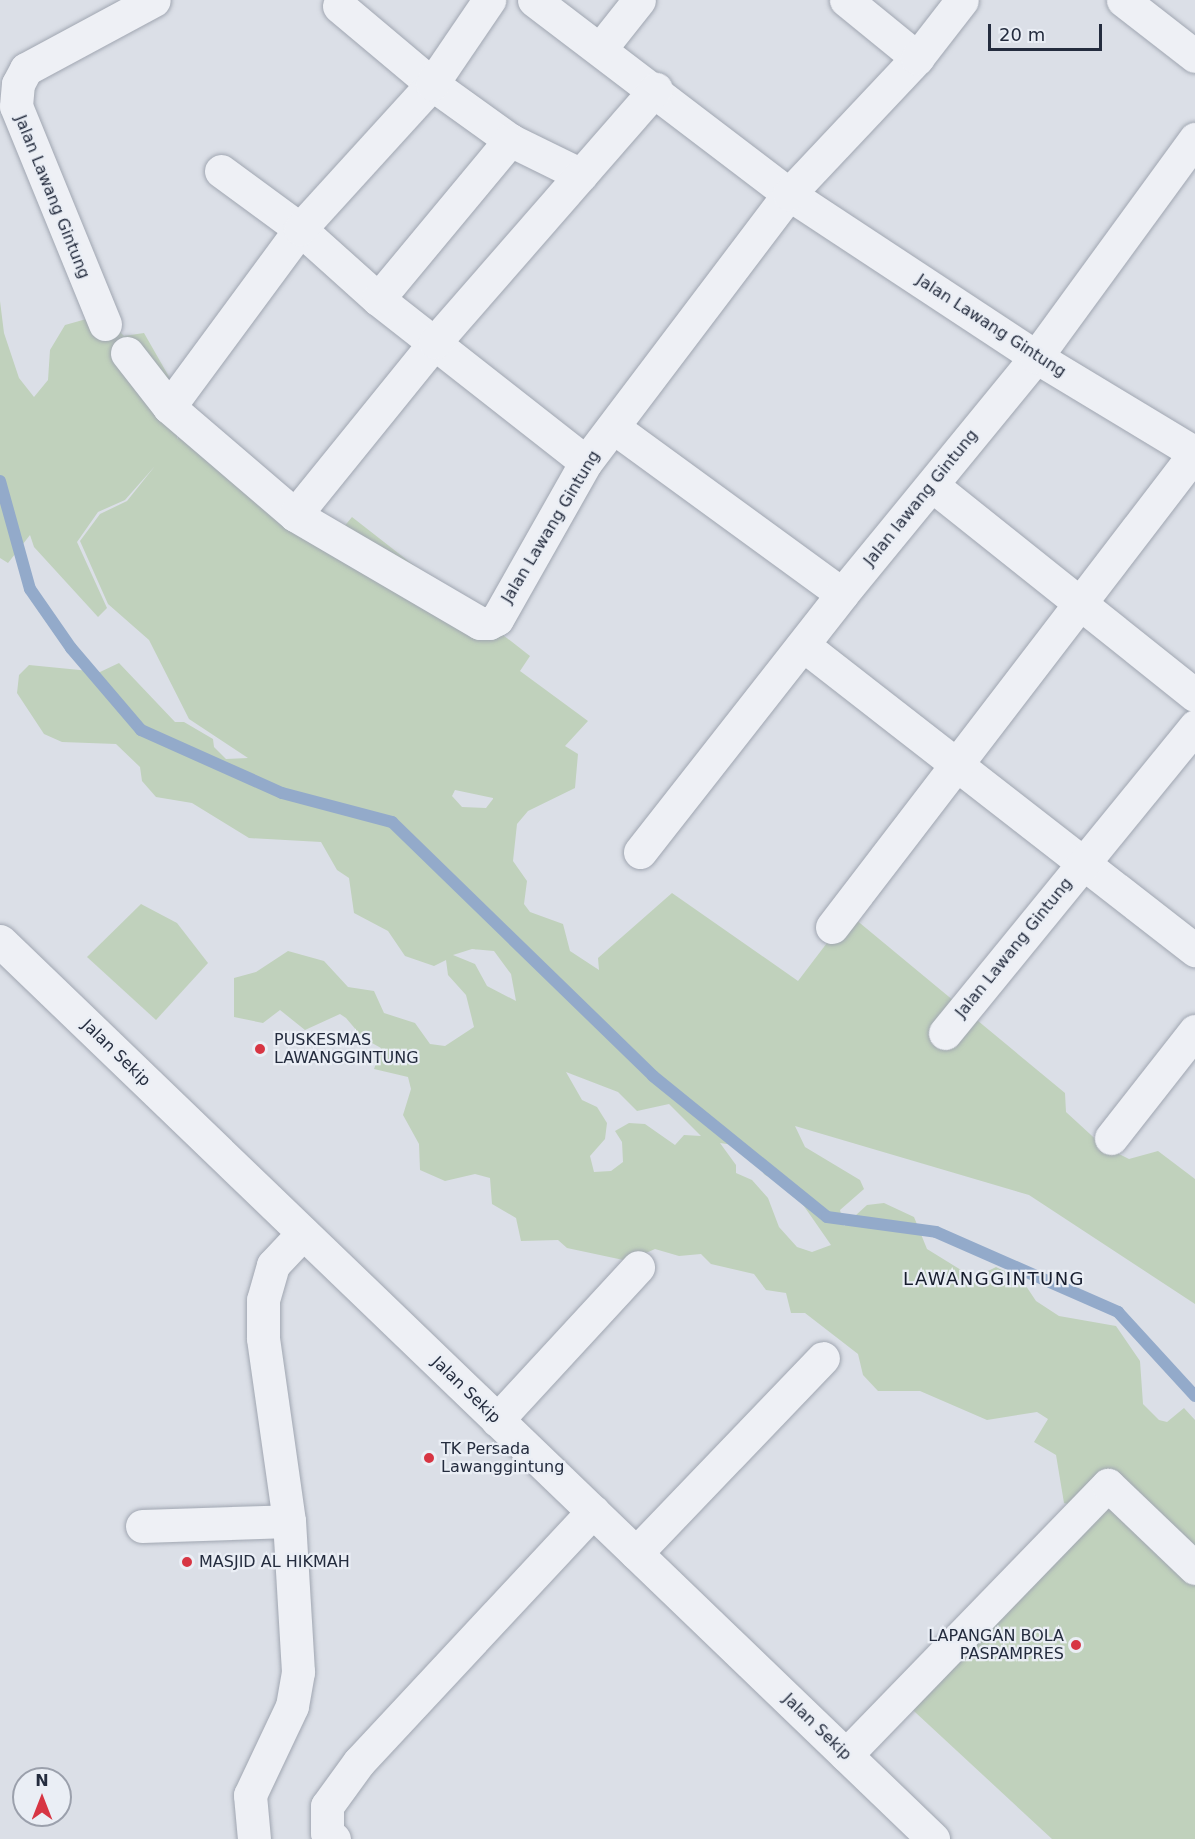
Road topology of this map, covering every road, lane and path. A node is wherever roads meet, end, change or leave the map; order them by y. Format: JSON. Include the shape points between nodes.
{"nodes":[{"id":1,"x":154,"y":0,"type":"edge"},
{"id":2,"x":489,"y":0,"type":"edge"},
{"id":3,"x":534,"y":0,"type":"edge"},
{"id":4,"x":639,"y":0,"type":"edge"},
{"id":5,"x":846,"y":0,"type":"edge"},
{"id":6,"x":962,"y":0,"type":"edge"},
{"id":7,"x":1123,"y":0,"type":"edge"},
{"id":8,"x":339,"y":6,"type":"dead end"},
{"id":9,"x":602,"y":48,"type":"junction"},
{"id":10,"x":1195,"y":56,"type":"edge"},
{"id":11,"x":917,"y":58,"type":"junction"},
{"id":12,"x":432,"y":84,"type":"junction"},
{"id":13,"x":656,"y":89,"type":"junction"},
{"id":14,"x":1195,"y":139,"type":"edge"},
{"id":15,"x":510,"y":140,"type":"junction"},
{"id":16,"x":221,"y":171,"type":"dead end"},
{"id":17,"x":581,"y":175,"type":"junction"},
{"id":18,"x":789,"y":194,"type":"junction"},
{"id":19,"x":300,"y":229,"type":"junction"},
{"id":20,"x":378,"y":299,"type":"junction"},
{"id":21,"x":105,"y":324,"type":"dead end"},
{"id":22,"x":435,"y":342,"type":"junction"},
{"id":23,"x":127,"y":353,"type":"dead end"},
{"id":24,"x":1036,"y":357,"type":"junction"},
{"id":25,"x":169,"y":407,"type":"junction"},
{"id":26,"x":613,"y":428,"type":"junction"},
{"id":27,"x":1195,"y":453,"type":"edge"},
{"id":28,"x":586,"y":462,"type":"junction"},
{"id":29,"x":933,"y":486,"type":"junction"},
{"id":30,"x":296,"y":515,"type":"junction"},
{"id":31,"x":842,"y":594,"type":"junction"},
{"id":32,"x":1079,"y":603,"type":"junction"},
{"id":33,"x":803,"y":645,"type":"junction"},
{"id":34,"x":1195,"y":695,"type":"edge"},
{"id":35,"x":1195,"y":726,"type":"edge"},
{"id":36,"x":957,"y":764,"type":"junction"},
{"id":37,"x":640,"y":852,"type":"dead end"},
{"id":38,"x":1083,"y":863,"type":"junction"},
{"id":39,"x":832,"y":927,"type":"dead end"},
{"id":40,"x":0,"y":941,"type":"edge"},
{"id":41,"x":1195,"y":950,"type":"edge"},
{"id":42,"x":1195,"y":1031,"type":"edge"},
{"id":43,"x":945,"y":1033,"type":"dead end"},
{"id":44,"x":1111,"y":1137,"type":"dead end"},
{"id":45,"x":303,"y":1233,"type":"junction"},
{"id":46,"x":638,"y":1267,"type":"dead end"},
{"id":47,"x":823,"y":1358,"type":"dead end"},
{"id":48,"x":497,"y":1420,"type":"junction"},
{"id":49,"x":593,"y":1511,"type":"junction"},
{"id":50,"x":289,"y":1521,"type":"junction"},
{"id":51,"x":142,"y":1526,"type":"dead end"},
{"id":52,"x":636,"y":1553,"type":"junction"},
{"id":53,"x":1195,"y":1568,"type":"edge"},
{"id":54,"x":846,"y":1755,"type":"junction"},
{"id":55,"x":254,"y":1839,"type":"edge"},
{"id":56,"x":334,"y":1839,"type":"edge"},
{"id":57,"x":933,"y":1839,"type":"edge"}],
"edges":[{"from":1,"to":21,"type":"street","name":"Jalan Lawang Gintung","via":[[26,69],[18,84],[16,106]]},
{"from":2,"to":12,"type":"street"},
{"from":3,"to":9,"type":"street","name":"Jalan Lawang Gintung"},
{"from":4,"to":9,"type":"street"},
{"from":5,"to":11,"type":"street"},
{"from":6,"to":11,"type":"street","name":"Jalan Lawang Gintung"},
{"from":7,"to":10,"type":"street"},
{"from":8,"to":12,"type":"street"},
{"from":9,"to":13,"type":"street","name":"Jalan Lawang Gintung"},
{"from":11,"to":18,"type":"street","name":"Jalan Lawang Gintung"},
{"from":12,"to":15,"type":"street"},
{"from":12,"to":19,"type":"street"},
{"from":13,"to":17,"type":"street"},
{"from":13,"to":18,"type":"street","name":"Jalan Lawang Gintung"},
{"from":14,"to":24,"type":"street","name":"Jalan lawang Gintung"},
{"from":15,"to":17,"type":"street"},
{"from":15,"to":20,"type":"street"},
{"from":16,"to":19,"type":"street"},
{"from":17,"to":22,"type":"street"},
{"from":18,"to":24,"type":"street","name":"Jalan Lawang Gintung"},
{"from":18,"to":26,"type":"street","name":"Jalan Lawang Gintung"},
{"from":19,"to":20,"type":"street"},
{"from":19,"to":25,"type":"street"},
{"from":20,"to":22,"type":"street"},
{"from":22,"to":28,"type":"street"},
{"from":22,"to":30,"type":"street"},
{"from":23,"to":25,"type":"street","name":"Jalan Lawang Gintung"},
{"from":24,"to":27,"type":"street","name":"Jalan Lawang Gintung"},
{"from":24,"to":29,"type":"street","name":"Jalan lawang Gintung"},
{"from":25,"to":30,"type":"street","name":"Jalan Lawang Gintung"},
{"from":26,"to":28,"type":"street","name":"Jalan Lawang Gintung"},
{"from":26,"to":31,"type":"street"},
{"from":27,"to":32,"type":"street","name":"Jalan Lawang Gintung"},
{"from":28,"to":30,"type":"street","name":"Jalan Lawang Gintung","via":[[497,619],[489,623],[480,622]]},
{"from":29,"to":31,"type":"street","name":"Jalan lawang Gintung"},
{"from":29,"to":32,"type":"street","name":"Jalan Lawang Gintung"},
{"from":31,"to":33,"type":"street","name":"Jalan lawang Gintung"},
{"from":32,"to":34,"type":"street","name":"Jalan Lawang Gintung"},
{"from":32,"to":36,"type":"street","name":"Jalan Lawang Gintung"},
{"from":33,"to":36,"type":"street","name":"Jalan Lawang Gintung"},
{"from":33,"to":37,"type":"street","name":"Jalan lawang Gintung"},
{"from":35,"to":38,"type":"street","name":"Jalan Lawang Gintung"},
{"from":36,"to":38,"type":"street","name":"Jalan Lawang Gintung"},
{"from":36,"to":39,"type":"street","name":"Jalan Lawang Gintung"},
{"from":38,"to":41,"type":"street","name":"Jalan Lawang Gintung"},
{"from":38,"to":43,"type":"street","name":"Jalan Lawang Gintung"},
{"from":40,"to":45,"type":"street","name":"Jalan Sekip"},
{"from":42,"to":44,"type":"street"},
{"from":45,"to":48,"type":"street","name":"Jalan Sekip"},
{"from":45,"to":50,"type":"street","via":[[273,1265],[263,1300],[263,1338]]},
{"from":46,"to":48,"type":"street"},
{"from":47,"to":52,"type":"street"},
{"from":48,"to":49,"type":"street","name":"Jalan Sekip"},
{"from":49,"to":52,"type":"street","name":"Jalan Sekip"},
{"from":49,"to":56,"type":"street","via":[[359,1762],[327,1806],[327,1833]]},
{"from":50,"to":51,"type":"street"},
{"from":50,"to":55,"type":"street","via":[[298,1672],[292,1706],[250,1795]]},
{"from":52,"to":54,"type":"street","name":"Jalan Sekip"},
{"from":53,"to":54,"type":"street","via":[[1108,1485]]},
{"from":54,"to":57,"type":"street","name":"Jalan Sekip"}]}
